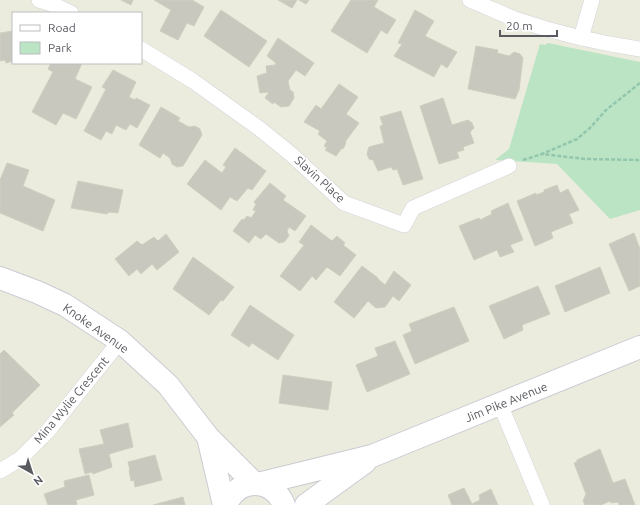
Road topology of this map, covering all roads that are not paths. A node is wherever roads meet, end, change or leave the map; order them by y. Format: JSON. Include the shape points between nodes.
{"nodes":[{"id":1,"x":39,"y":0,"type":"edge"},
{"id":2,"x":470,"y":0,"type":"edge"},
{"id":3,"x":592,"y":0,"type":"edge"},
{"id":4,"x":68,"y":12,"type":"edge"},
{"id":5,"x":581,"y":38,"type":"junction"},
{"id":6,"x":640,"y":49,"type":"edge"},
{"id":7,"x":142,"y":50,"type":"edge"},
{"id":8,"x":509,"y":166,"type":"dead end"},
{"id":9,"x":0,"y":278,"type":"edge"},
{"id":10,"x":120,"y":341,"type":"junction"},
{"id":11,"x":640,"y":347,"type":"edge"},
{"id":12,"x":500,"y":404,"type":"junction"},
{"id":13,"x":208,"y":437,"type":"junction"},
{"id":14,"x":372,"y":456,"type":"junction"},
{"id":15,"x":0,"y":471,"type":"edge"},
{"id":16,"x":257,"y":484,"type":"junction"},
{"id":17,"x":225,"y":505,"type":"edge"},
{"id":18,"x":284,"y":505,"type":"edge"},
{"id":19,"x":306,"y":505,"type":"edge"},
{"id":20,"x":542,"y":505,"type":"edge"}],
"edges":[{"from":1,"to":4,"type":"street"},
{"from":2,"to":5,"type":"street","via":[[515,18]]},
{"from":3,"to":5,"type":"street"},
{"from":5,"to":6,"type":"street"},
{"from":7,"to":8,"type":"street","name":"Slavin Place","via":[[193,81],[260,129],[344,203],[404,225],[413,208]]},
{"from":9,"to":10,"type":"street","name":"Knoke Avenue","via":[[65,305]]},
{"from":10,"to":13,"type":"street","name":"Knoke Avenue","via":[[168,385]]},
{"from":10,"to":15,"type":"street","name":"Mina Wylie Crescent","via":[[47,432],[20,459]]},
{"from":11,"to":12,"type":"street","name":"Jim Pike Avenue"},
{"from":12,"to":14,"type":"street","name":"Jim Pike Avenue"},
{"from":12,"to":20,"type":"street"},
{"from":13,"to":16,"type":"street","name":"Knoke Avenue"},
{"from":13,"to":17,"type":"street","name":"Knoke Avenue"},
{"from":14,"to":16,"type":"street","name":"Jim Pike Avenue"},
{"from":14,"to":19,"type":"street","name":"Jim Pike Avenue"},
{"from":16,"to":17,"type":"street","name":"Jim Pike Avenue","via":[[236,490]]},
{"from":16,"to":18,"type":"street","via":[[274,490]]}]}
